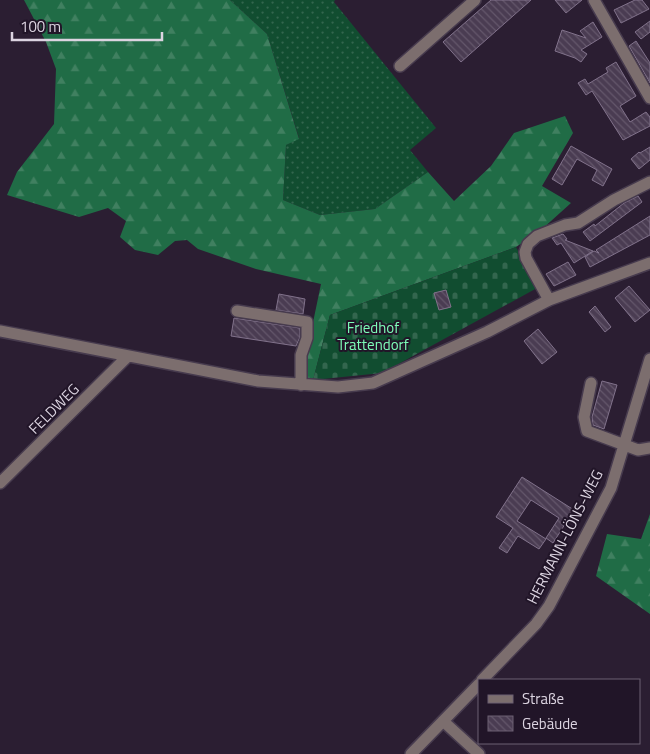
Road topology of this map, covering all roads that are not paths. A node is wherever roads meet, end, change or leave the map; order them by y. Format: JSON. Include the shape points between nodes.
{"nodes":[{"id":1,"x":475,"y":0,"type":"edge"},
{"id":2,"x":594,"y":0,"type":"edge"},
{"id":3,"x":400,"y":66,"type":"dead end"},
{"id":4,"x":650,"y":98,"type":"edge"},
{"id":5,"x":650,"y":182,"type":"edge"},
{"id":6,"x":650,"y":263,"type":"edge"},
{"id":7,"x":549,"y":300,"type":"junction"},
{"id":8,"x":237,"y":311,"type":"dead end"},
{"id":9,"x":0,"y":331,"type":"edge"},
{"id":10,"x":123,"y":355,"type":"junction"},
{"id":11,"x":650,"y":359,"type":"edge"},
{"id":12,"x":591,"y":383,"type":"dead end"},
{"id":13,"x":301,"y":385,"type":"junction"},
{"id":14,"x":624,"y":445,"type":"junction"},
{"id":15,"x":650,"y":448,"type":"edge"},
{"id":16,"x":0,"y":483,"type":"edge"},
{"id":17,"x":483,"y":679,"type":"edge"},
{"id":18,"x":478,"y":685,"type":"edge"},
{"id":19,"x":443,"y":721,"type":"junction"},
{"id":20,"x":411,"y":754,"type":"edge"},
{"id":21,"x":479,"y":754,"type":"edge"}],
"edges":[{"from":1,"to":3,"type":"street"},
{"from":2,"to":4,"type":"street"},
{"from":5,"to":7,"type":"street","via":[[578,223],[537,236],[528,244],[526,258]]},
{"from":6,"to":7,"type":"street"},
{"from":7,"to":13,"type":"street","via":[[373,383],[338,387]]},
{"from":8,"to":13,"type":"street","via":[[307,322],[307,338],[301,355]]},
{"from":9,"to":10,"type":"street"},
{"from":10,"to":13,"type":"street","via":[[258,381]]},
{"from":10,"to":16,"type":"street","name":"FELDWEG"},
{"from":11,"to":14,"type":"street","name":"HERMANN-LÖNS-WEG"},
{"from":12,"to":14,"type":"street","via":[[584,417],[587,431]]},
{"from":14,"to":15,"type":"street","via":[[638,450]]},
{"from":14,"to":17,"type":"street","name":"HERMANN-LÖNS-WEG","via":[[611,488],[549,606]]},
{"from":18,"to":19,"type":"street"},
{"from":19,"to":20,"type":"street"},
{"from":19,"to":21,"type":"street"}]}
